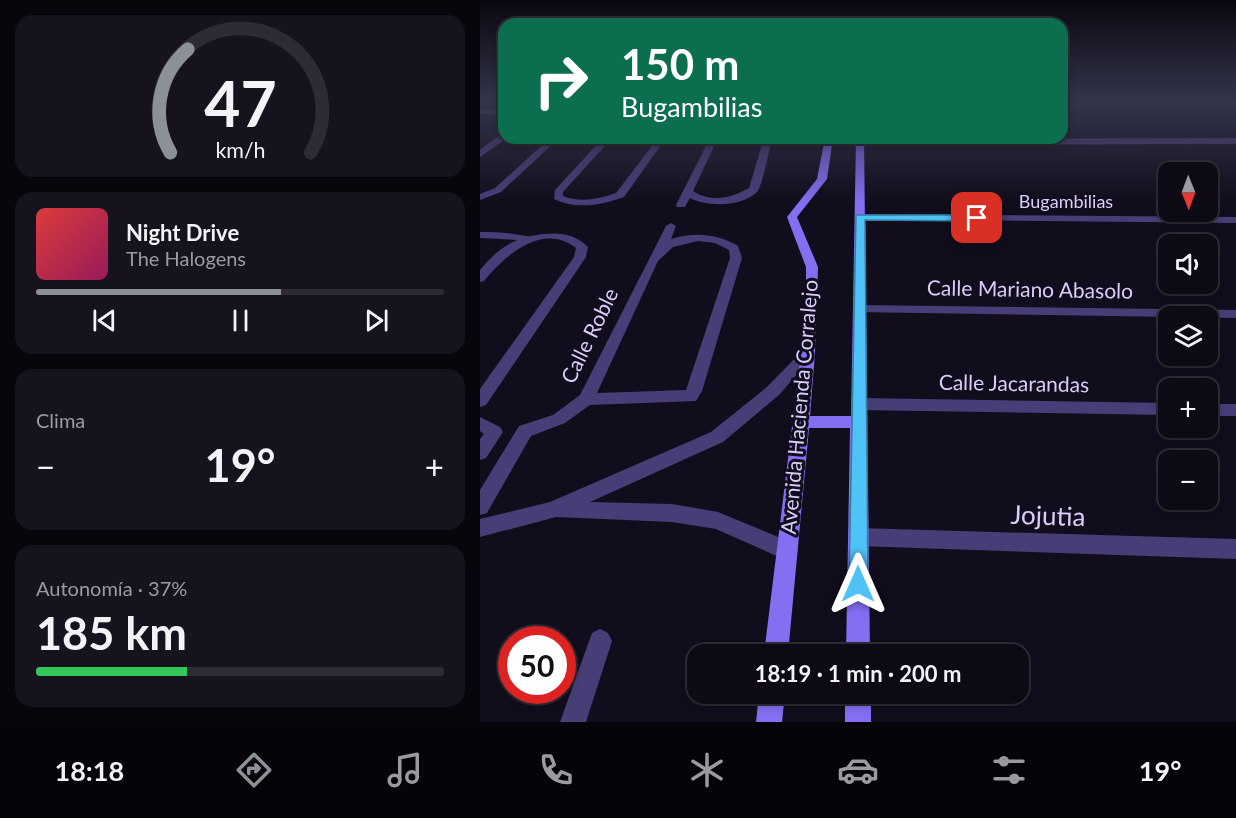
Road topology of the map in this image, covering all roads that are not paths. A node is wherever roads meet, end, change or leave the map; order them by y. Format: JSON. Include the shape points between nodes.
{"nodes":[{"id":1,"x":498,"y":140,"type":"edge"},
{"id":2,"x":1068,"y":141,"type":"edge"},
{"id":3,"x":1236,"y":141,"type":"edge"},
{"id":4,"x":548,"y":144,"type":"edge"},
{"id":5,"x":602,"y":144,"type":"edge"},
{"id":6,"x":658,"y":144,"type":"edge"},
{"id":7,"x":711,"y":144,"type":"edge"},
{"id":8,"x":766,"y":144,"type":"edge"},
{"id":9,"x":828,"y":144,"type":"edge"},
{"id":10,"x":860,"y":144,"type":"edge"},
{"id":11,"x":480,"y":154,"type":"edge"},
{"id":12,"x":688,"y":192,"type":"junction"},
{"id":13,"x":620,"y":195,"type":"junction"},
{"id":14,"x":480,"y":197,"type":"edge"},
{"id":15,"x":681,"y":205,"type":"dead end"},
{"id":16,"x":613,"y":207,"type":"dead end"},
{"id":17,"x":860,"y":217,"type":"junction"},
{"id":18,"x":1236,"y":220,"type":"edge"},
{"id":19,"x":671,"y":226,"type":"dead end"},
{"id":20,"x":480,"y":235,"type":"edge"},
{"id":21,"x":528,"y":240,"type":"junction"},
{"id":22,"x":660,"y":250,"type":"junction"},
{"id":23,"x":480,"y":278,"type":"edge"},
{"id":24,"x":860,"y":309,"type":"junction"},
{"id":25,"x":1236,"y":314,"type":"edge"},
{"id":26,"x":808,"y":353,"type":"junction"},
{"id":27,"x":586,"y":399,"type":"junction"},
{"id":28,"x":480,"y":401,"type":"edge"},
{"id":29,"x":859,"y":404,"type":"junction"},
{"id":30,"x":1158,"y":409,"type":"edge"},
{"id":31,"x":1218,"y":410,"type":"edge"},
{"id":32,"x":1236,"y":410,"type":"edge"},
{"id":33,"x":801,"y":422,"type":"junction"},
{"id":34,"x":859,"y":422,"type":"junction"},
{"id":35,"x":480,"y":423,"type":"edge"},
{"id":36,"x":480,"y":453,"type":"edge"},
{"id":37,"x":480,"y":507,"type":"edge"},
{"id":38,"x":554,"y":510,"type":"junction"},
{"id":39,"x":480,"y":528,"type":"edge"},
{"id":40,"x":859,"y":537,"type":"junction"},
{"id":41,"x":1236,"y":549,"type":"edge"},
{"id":42,"x":788,"y":551,"type":"junction"},
{"id":43,"x":600,"y":641,"type":"dead end"},
{"id":44,"x":777,"y":644,"type":"edge"},
{"id":45,"x":858,"y":644,"type":"edge"},
{"id":46,"x":771,"y":704,"type":"edge"},
{"id":47,"x":858,"y":704,"type":"edge"},
{"id":48,"x":573,"y":722,"type":"edge"},
{"id":49,"x":769,"y":722,"type":"edge"},
{"id":50,"x":858,"y":722,"type":"edge"}],
"edges":[{"from":1,"to":11,"type":"street"},
{"from":2,"to":3,"type":"street"},
{"from":4,"to":14,"type":"street","via":[[498,190]]},
{"from":5,"to":13,"type":"street","via":[[558,196],[582,202]]},
{"from":6,"to":13,"type":"street"},
{"from":7,"to":12,"type":"street"},
{"from":8,"to":12,"type":"street","via":[[753,190],[740,198],[697,199]]},
{"from":9,"to":26,"type":"main road","name":"Avenida Hacienda Corralejo","via":[[825,173],[792,217],[812,267]]},
{"from":10,"to":17,"type":"main road"},
{"from":12,"to":15,"type":"street"},
{"from":13,"to":16,"type":"street"},
{"from":17,"to":18,"type":"street","name":"Bugambilias"},
{"from":17,"to":24,"type":"main road"},
{"from":19,"to":22,"type":"street","name":"Calle Roble"},
{"from":20,"to":21,"type":"street"},
{"from":21,"to":23,"type":"street","via":[[508,249]]},
{"from":21,"to":28,"type":"street","via":[[553,237],[577,242],[582,247],[580,257]]},
{"from":22,"to":27,"type":"street","name":"Calle Roble"},
{"from":22,"to":27,"type":"street","via":[[676,241],[701,238],[718,239],[734,248],[736,258],[694,391],[690,397],[679,398]]},
{"from":24,"to":25,"type":"street","name":"Calle Mariano Abasolo"},
{"from":24,"to":29,"type":"main road"},
{"from":26,"to":33,"type":"main road","name":"Avenida Hacienda Corralejo"},
{"from":26,"to":38,"type":"street","via":[[773,391],[717,437]]},
{"from":27,"to":37,"type":"street","name":"Calle Roble","via":[[559,419],[525,431]]},
{"from":29,"to":30,"type":"street","name":"Calle Jacarandas"},
{"from":29,"to":34,"type":"main road"},
{"from":31,"to":32,"type":"street"},
{"from":33,"to":34,"type":"main road"},
{"from":33,"to":42,"type":"main road","name":"Avenida Hacienda Corralejo"},
{"from":34,"to":40,"type":"main road"},
{"from":35,"to":36,"type":"street","via":[[494,432]]},
{"from":38,"to":39,"type":"street"},
{"from":38,"to":42,"type":"street","via":[[672,513],[718,521]]},
{"from":40,"to":41,"type":"street","name":"Jojutia"},
{"from":40,"to":45,"type":"main road"},
{"from":42,"to":44,"type":"main road","name":"Avenida Hacienda Corralejo"},
{"from":43,"to":48,"type":"street"},
{"from":46,"to":49,"type":"main road"},
{"from":47,"to":50,"type":"main road"}]}
